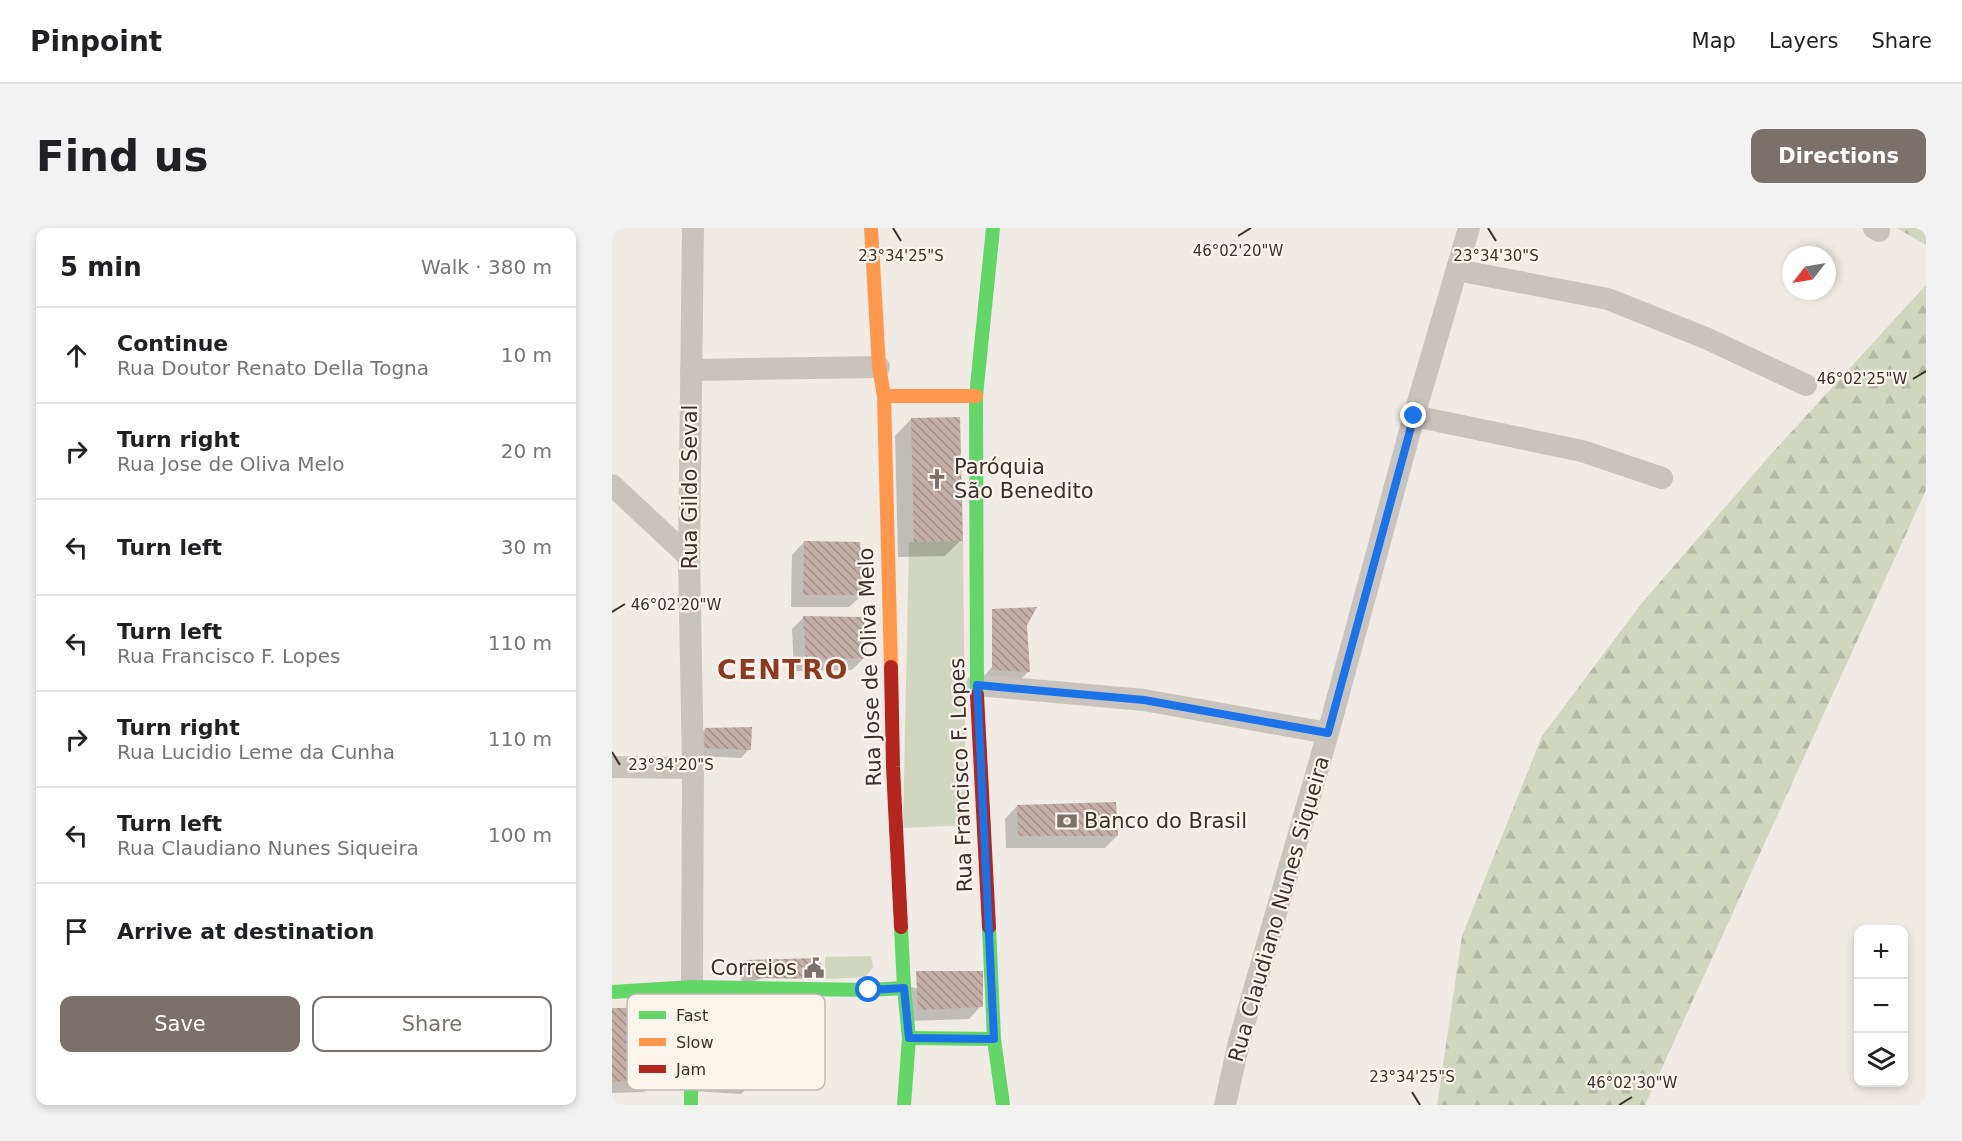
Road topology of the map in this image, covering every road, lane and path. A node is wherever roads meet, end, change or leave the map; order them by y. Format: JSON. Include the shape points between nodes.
{"nodes":[{"id":1,"x":693,"y":228,"type":"edge"},
{"id":2,"x":871,"y":228,"type":"edge"},
{"id":3,"x":1469,"y":228,"type":"edge"},
{"id":4,"x":996,"y":231,"type":"edge"},
{"id":5,"x":1457,"y":270,"type":"junction"},
{"id":6,"x":879,"y":367,"type":"junction"},
{"id":7,"x":691,"y":370,"type":"junction"},
{"id":8,"x":1806,"y":385,"type":"dead end"},
{"id":9,"x":884,"y":396,"type":"junction"},
{"id":10,"x":976,"y":396,"type":"junction"},
{"id":11,"x":1414,"y":416,"type":"junction"},
{"id":12,"x":1662,"y":478,"type":"dead end"},
{"id":13,"x":612,"y":485,"type":"edge"},
{"id":14,"x":689,"y":557,"type":"junction"},
{"id":15,"x":977,"y":685,"type":"junction"},
{"id":16,"x":1328,"y":733,"type":"junction"},
{"id":17,"x":612,"y":767,"type":"edge"},
{"id":18,"x":693,"y":768,"type":"junction"},
{"id":19,"x":692,"y":987,"type":"junction"},
{"id":20,"x":904,"y":988,"type":"junction"},
{"id":21,"x":612,"y":992,"type":"edge"},
{"id":22,"x":692,"y":994,"type":"edge"},
{"id":23,"x":909,"y":1038,"type":"junction"},
{"id":24,"x":994,"y":1039,"type":"junction"},
{"id":25,"x":691,"y":1090,"type":"edge"},
{"id":26,"x":691,"y":1105,"type":"edge"},
{"id":27,"x":904,"y":1105,"type":"edge"},
{"id":28,"x":1003,"y":1105,"type":"edge"},
{"id":29,"x":1225,"y":1105,"type":"edge"}],
"edges":[{"from":1,"to":7,"type":"street","name":"Rua Gildo Seval"},
{"from":2,"to":6,"type":"street","name":"Rua Jose de Oliva Melo"},
{"from":3,"to":5,"type":"street","name":"Rua Claudiano Nunes Siqueira"},
{"from":4,"to":10,"type":"street","name":"Rua Francisco F. Lopes"},
{"from":5,"to":8,"type":"street","via":[[1608,299],[1708,339]]},
{"from":5,"to":11,"type":"street","name":"Rua Claudiano Nunes Siqueira"},
{"from":6,"to":7,"type":"street"},
{"from":6,"to":9,"type":"street","name":"Rua Jose de Oliva Melo"},
{"from":7,"to":14,"type":"street","name":"Rua Gildo Seval"},
{"from":9,"to":10,"type":"street"},
{"from":9,"to":20,"type":"street","name":"Rua Jose de Oliva Melo","via":[[893,767]]},
{"from":10,"to":15,"type":"street","name":"Rua Francisco F. Lopes"},
{"from":11,"to":12,"type":"street","via":[[1582,451]]},
{"from":11,"to":16,"type":"street","name":"Rua Claudiano Nunes Siqueira"},
{"from":13,"to":14,"type":"street"},
{"from":14,"to":18,"type":"street","name":"Rua Gildo Seval"},
{"from":15,"to":16,"type":"street","via":[[1144,700]]},
{"from":15,"to":24,"type":"street","name":"Rua Francisco F. Lopes"},
{"from":16,"to":29,"type":"street","name":"Rua Claudiano Nunes Siqueira","via":[[1239,1042]]},
{"from":17,"to":18,"type":"street"},
{"from":18,"to":19,"type":"street","name":"Rua Gildo Seval"},
{"from":19,"to":20,"type":"street"},
{"from":19,"to":21,"type":"street"},
{"from":19,"to":22,"type":"street","name":"Rua Gildo Seval"},
{"from":20,"to":23,"type":"street","name":"Rua Jose de Oliva Melo"},
{"from":23,"to":24,"type":"street"},
{"from":23,"to":27,"type":"street","name":"Rua Jose de Oliva Melo"},
{"from":24,"to":28,"type":"street","name":"Rua Francisco F. Lopes"},
{"from":25,"to":26,"type":"street","name":"Rua Gildo Seval"}]}
